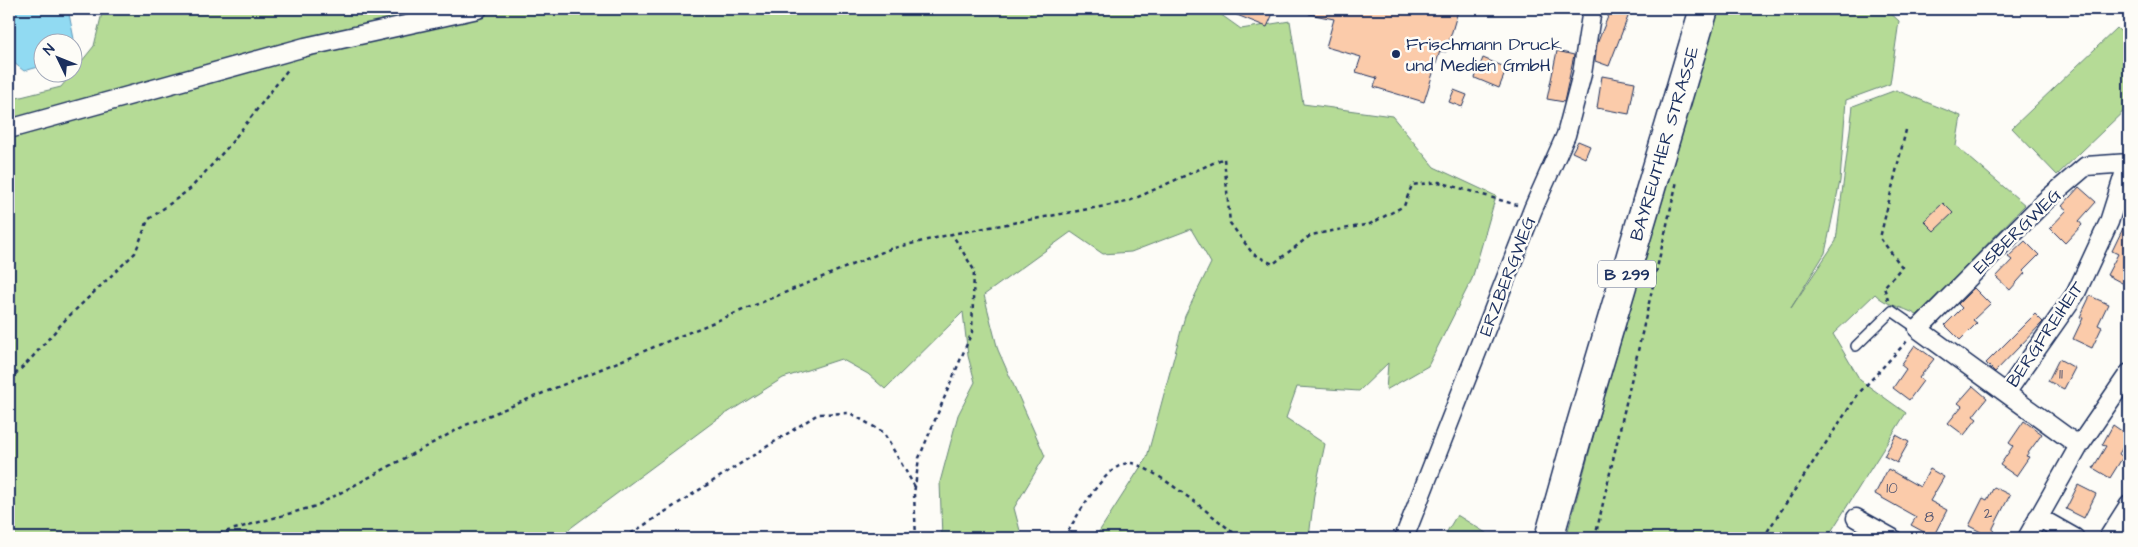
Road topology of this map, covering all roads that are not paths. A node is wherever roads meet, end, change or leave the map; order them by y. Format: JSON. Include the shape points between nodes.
{"nodes":[{"id":1,"x":478,"y":9,"type":"edge"},
{"id":2,"x":1592,"y":9,"type":"edge"},
{"id":3,"x":1704,"y":9,"type":"edge"},
{"id":4,"x":9,"y":129,"type":"edge"},
{"id":5,"x":2129,"y":163,"type":"edge"},
{"id":6,"x":1918,"y":329,"type":"junction"},
{"id":7,"x":1856,"y":346,"type":"dead end"},
{"id":8,"x":2129,"y":373,"type":"edge"},
{"id":9,"x":2006,"y":393,"type":"junction"},
{"id":10,"x":2079,"y":446,"type":"junction"},
{"id":11,"x":2129,"y":505,"type":"edge"},
{"id":12,"x":2038,"y":517,"type":"junction"},
{"id":13,"x":1856,"y":518,"type":"dead end"},
{"id":14,"x":1404,"y":538,"type":"edge"},
{"id":15,"x":1549,"y":538,"type":"edge"},
{"id":16,"x":1892,"y":538,"type":"edge"},
{"id":17,"x":2027,"y":538,"type":"edge"},
{"id":18,"x":2075,"y":538,"type":"edge"},
{"id":19,"x":2108,"y":538,"type":"edge"}],
"edges":[{"from":1,"to":4,"type":"street","via":[[305,47]]},
{"from":2,"to":14,"type":"street","name":"ERZBERGWEG","via":[[1582,74],[1566,134],[1533,209]]},
{"from":3,"to":15,"type":"main road","name":"BAYREUTHER STRASSE","number":"B 299"},
{"from":5,"to":6,"type":"street","name":"EISBERGWEG","via":[[2086,166],[2045,201]]},
{"from":5,"to":9,"type":"street","name":"BERGFREIHEIT","via":[[2109,222],[2076,293]]},
{"from":6,"to":7,"type":"lane","via":[[1892,311]]},
{"from":6,"to":9,"type":"street"},
{"from":8,"to":10,"type":"street"},
{"from":9,"to":10,"type":"street"},
{"from":10,"to":12,"type":"street"},
{"from":11,"to":19,"type":"street"},
{"from":12,"to":17,"type":"street"},
{"from":12,"to":18,"type":"street"},
{"from":13,"to":16,"type":"street"}]}
